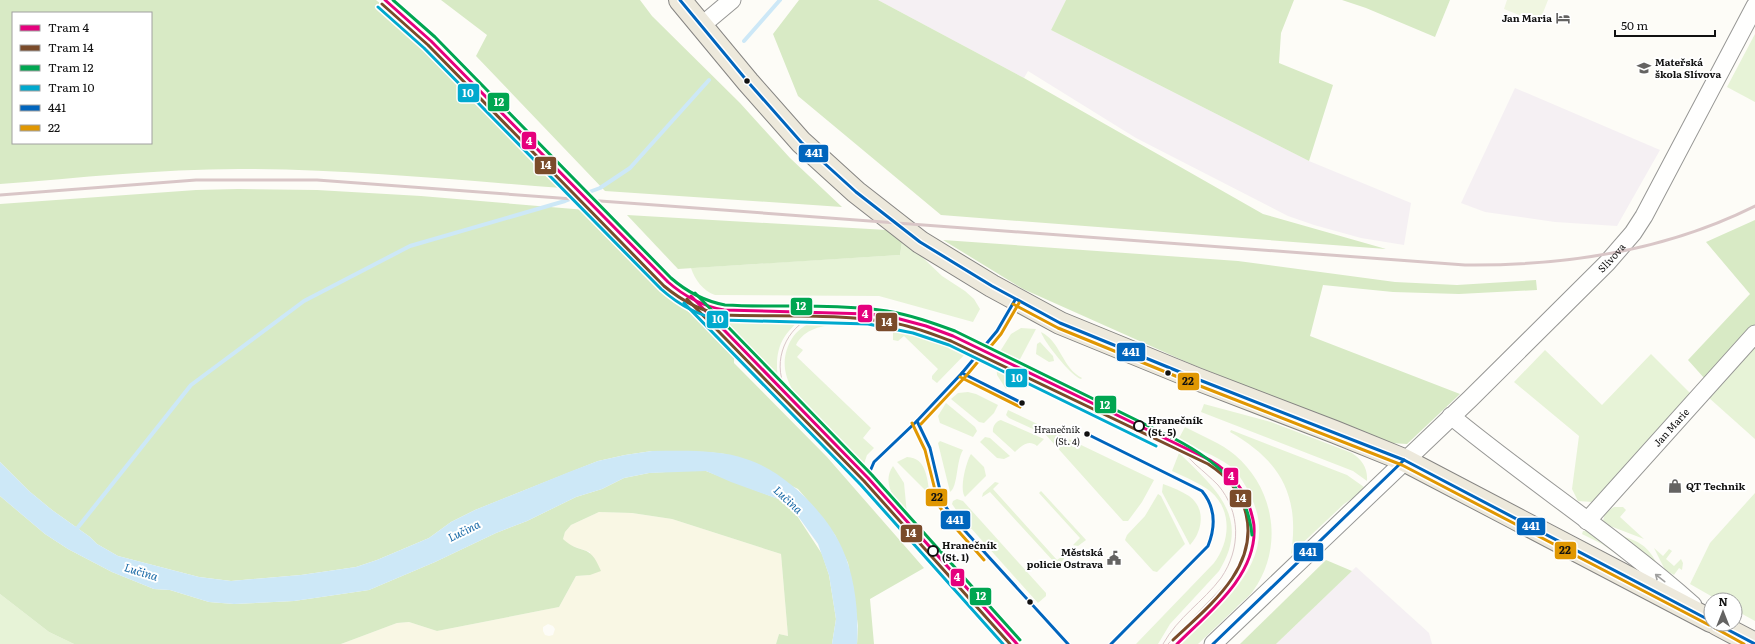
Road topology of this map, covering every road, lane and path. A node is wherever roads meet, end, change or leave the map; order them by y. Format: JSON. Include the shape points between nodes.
{"nodes":[{"id":1,"x":680,"y":0,"type":"edge"},
{"id":2,"x":732,"y":0,"type":"edge"},
{"id":3,"x":1755,"y":6,"type":"edge"},
{"id":4,"x":701,"y":26,"type":"junction"},
{"id":5,"x":1755,"y":334,"type":"edge"},
{"id":6,"x":1451,"y":416,"type":"junction"},
{"id":7,"x":1404,"y":460,"type":"junction"},
{"id":8,"x":1587,"y":521,"type":"junction"},
{"id":9,"x":1703,"y":614,"type":"edge"},
{"id":10,"x":1703,"y":617,"type":"edge"},
{"id":11,"x":1732,"y":632,"type":"edge"},
{"id":12,"x":1214,"y":644,"type":"edge"},
{"id":13,"x":1755,"y":644,"type":"edge"}],
"edges":[{"from":1,"to":4,"type":"main road"},
{"from":2,"to":4,"type":"street"},
{"from":3,"to":6,"type":"street","name":"Slívova","via":[[1644,216],[1632,233],[1589,281]]},
{"from":4,"to":7,"type":"main road","via":[[801,142],[856,192],[920,242],[1014,300],[1060,323]]},
{"from":5,"to":8,"type":"street","name":"Jan Marie"},
{"from":6,"to":7,"type":"street","name":"Slívova"},
{"from":6,"to":8,"type":"street"},
{"from":7,"to":10,"type":"main road"},
{"from":7,"to":12,"type":"street","name":"Slívova"},
{"from":9,"to":8,"type":"street","one_way":true},
{"from":11,"to":13,"type":"main road"}]}
